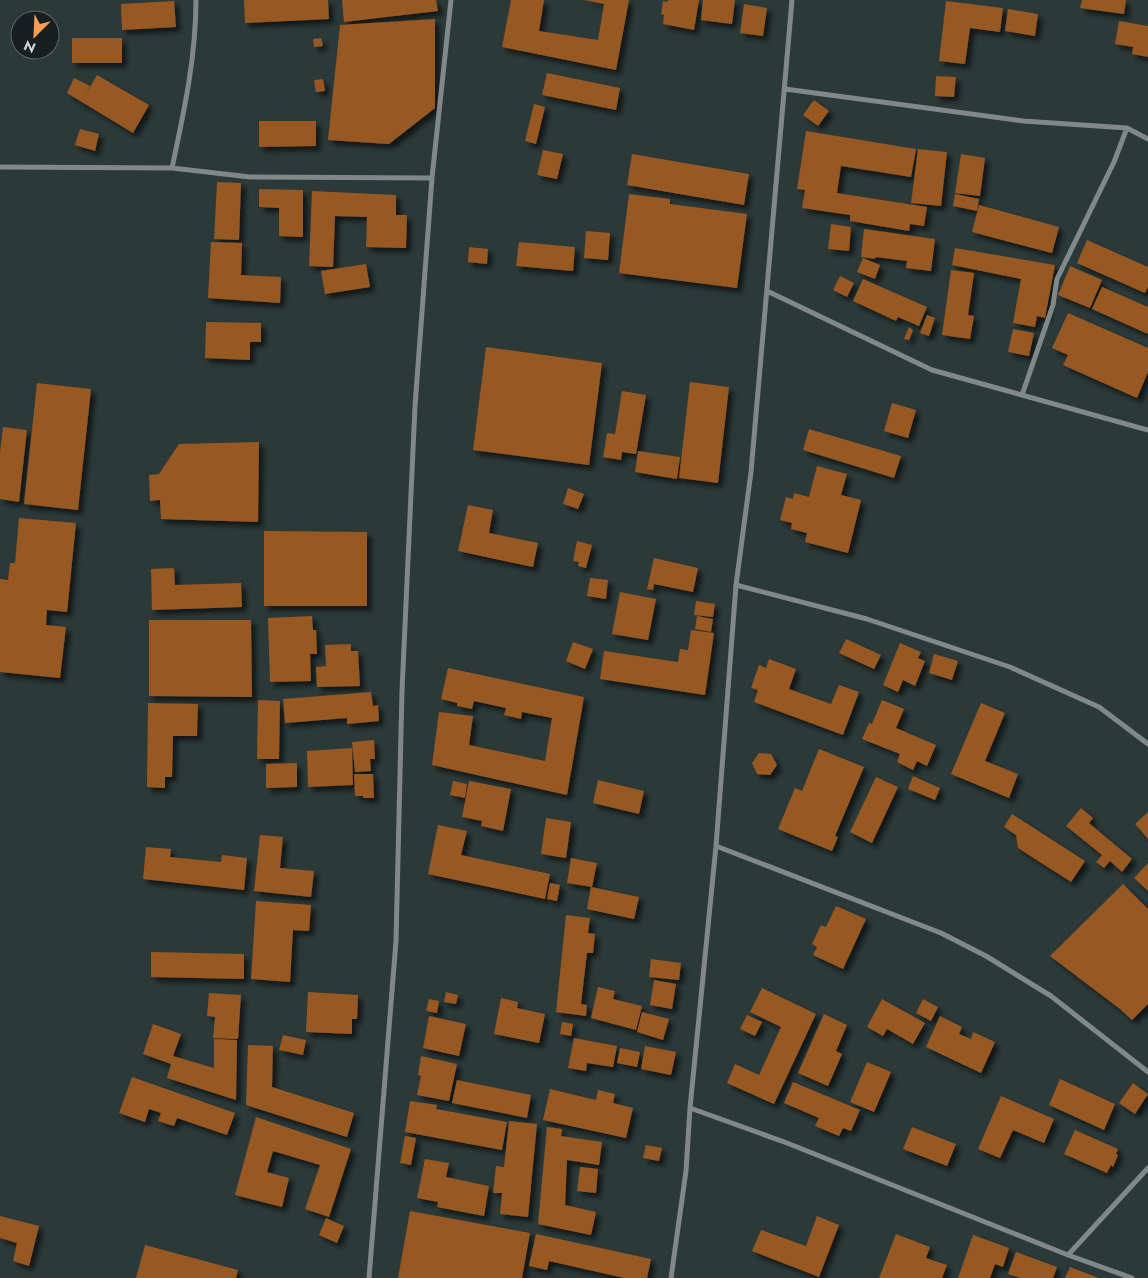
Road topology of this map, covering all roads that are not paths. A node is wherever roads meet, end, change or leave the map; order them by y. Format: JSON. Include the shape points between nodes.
{"nodes":[{"id":1,"x":196,"y":0,"type":"edge"},
{"id":2,"x":451,"y":0,"type":"edge"},
{"id":3,"x":792,"y":0,"type":"edge"},
{"id":4,"x":785,"y":89,"type":"junction"},
{"id":5,"x":1127,"y":128,"type":"junction"},
{"id":6,"x":1148,"y":138,"type":"edge"},
{"id":7,"x":0,"y":167,"type":"edge"},
{"id":8,"x":172,"y":168,"type":"junction"},
{"id":9,"x":432,"y":178,"type":"junction"},
{"id":10,"x":767,"y":291,"type":"junction"},
{"id":11,"x":1022,"y":395,"type":"junction"},
{"id":12,"x":1148,"y":430,"type":"edge"},
{"id":13,"x":736,"y":585,"type":"junction"},
{"id":14,"x":1148,"y":744,"type":"edge"},
{"id":15,"x":716,"y":846,"type":"junction"},
{"id":16,"x":1148,"y":1072,"type":"edge"},
{"id":17,"x":690,"y":1108,"type":"junction"},
{"id":18,"x":1148,"y":1168,"type":"edge"},
{"id":19,"x":1068,"y":1255,"type":"junction"},
{"id":20,"x":369,"y":1278,"type":"edge"},
{"id":21,"x":670,"y":1278,"type":"edge"},
{"id":22,"x":1132,"y":1278,"type":"edge"}],
"edges":[{"from":1,"to":8,"type":"street","via":[[196,34]]},
{"from":2,"to":9,"type":"street"},
{"from":3,"to":4,"type":"street"},
{"from":4,"to":5,"type":"street","via":[[1023,121]]},
{"from":4,"to":10,"type":"street"},
{"from":5,"to":6,"type":"street"},
{"from":5,"to":11,"type":"street","via":[[1114,162],[1057,279],[1053,305]]},
{"from":7,"to":8,"type":"street"},
{"from":8,"to":9,"type":"street","via":[[250,177]]},
{"from":9,"to":20,"type":"street","via":[[414,416],[402,692],[396,941]]},
{"from":10,"to":11,"type":"street","via":[[932,370]]},
{"from":10,"to":13,"type":"street","via":[[752,472]]},
{"from":11,"to":12,"type":"street"},
{"from":13,"to":14,"type":"street","via":[[867,619],[1010,667],[1099,707]]},
{"from":13,"to":15,"type":"street"},
{"from":15,"to":16,"type":"street","via":[[941,933],[986,956],[1051,996]]},
{"from":15,"to":17,"type":"street"},
{"from":17,"to":19,"type":"street","via":[[788,1143]]},
{"from":17,"to":21,"type":"street","via":[[686,1171]]},
{"from":18,"to":19,"type":"street"},
{"from":19,"to":22,"type":"street"}]}
